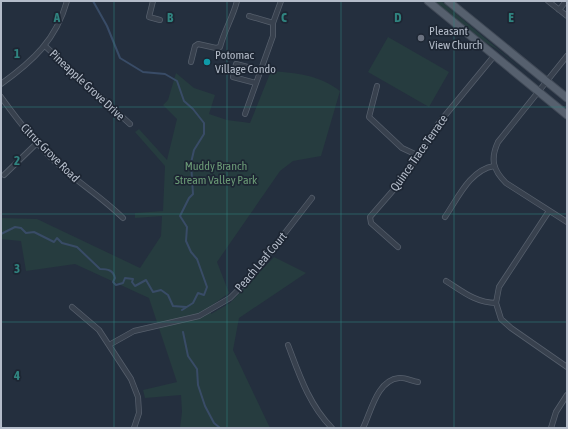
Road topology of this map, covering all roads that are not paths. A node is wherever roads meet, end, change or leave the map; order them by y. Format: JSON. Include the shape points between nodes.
{"nodes":[{"id":1,"x":67,"y":1,"type":"edge"},
{"id":2,"x":153,"y":1,"type":"edge"},
{"id":3,"x":237,"y":1,"type":"edge"},
{"id":4,"x":282,"y":1,"type":"edge"},
{"id":5,"x":428,"y":1,"type":"edge"},
{"id":6,"x":448,"y":1,"type":"edge"},
{"id":7,"x":548,"y":1,"type":"edge"},
{"id":8,"x":566,"y":1,"type":"edge"},
{"id":9,"x":559,"y":10,"type":"junction"},
{"id":10,"x":249,"y":16,"type":"dead end"},
{"id":11,"x":567,"y":16,"type":"edge"},
{"id":12,"x":160,"y":20,"type":"dead end"},
{"id":13,"x":273,"y":23,"type":"junction"},
{"id":14,"x":45,"y":46,"type":"junction"},
{"id":15,"x":494,"y":56,"type":"junction"},
{"id":16,"x":567,"y":56,"type":"edge"},
{"id":17,"x":191,"y":62,"type":"dead end"},
{"id":18,"x":260,"y":70,"type":"junction"},
{"id":19,"x":546,"y":80,"type":"junction"},
{"id":20,"x":256,"y":83,"type":"junction"},
{"id":21,"x":1,"y":84,"type":"edge"},
{"id":22,"x":377,"y":86,"type":"dead end"},
{"id":23,"x":538,"y":91,"type":"junction"},
{"id":24,"x":1,"y":97,"type":"edge"},
{"id":25,"x":567,"y":98,"type":"edge"},
{"id":26,"x":245,"y":114,"type":"dead end"},
{"id":27,"x":567,"y":115,"type":"edge"},
{"id":28,"x":130,"y":124,"type":"dead end"},
{"id":29,"x":38,"y":143,"type":"junction"},
{"id":30,"x":417,"y":155,"type":"junction"},
{"id":31,"x":494,"y":166,"type":"junction"},
{"id":32,"x":4,"y":175,"type":"dead end"},
{"id":33,"x":312,"y":198,"type":"dead end"},
{"id":34,"x":549,"y":211,"type":"junction"},
{"id":35,"x":445,"y":217,"type":"dead end"},
{"id":36,"x":123,"y":218,"type":"dead end"},
{"id":37,"x":567,"y":222,"type":"edge"},
{"id":38,"x":398,"y":247,"type":"dead end"},
{"id":39,"x":446,"y":281,"type":"dead end"},
{"id":40,"x":496,"y":303,"type":"junction"},
{"id":41,"x":72,"y":307,"type":"dead end"},
{"id":42,"x":109,"y":345,"type":"junction"},
{"id":43,"x":288,"y":345,"type":"dead end"},
{"id":44,"x":567,"y":367,"type":"edge"},
{"id":45,"x":418,"y":382,"type":"dead end"},
{"id":46,"x":567,"y":395,"type":"edge"},
{"id":47,"x":134,"y":428,"type":"edge"},
{"id":48,"x":332,"y":428,"type":"edge"},
{"id":49,"x":363,"y":428,"type":"edge"},
{"id":50,"x":551,"y":428,"type":"edge"}],
"edges":[{"from":1,"to":14,"type":"street","via":[[58,27]]},
{"from":2,"to":12,"type":"street","via":[[148,17]]},
{"from":3,"to":17,"type":"street","via":[[220,47],[198,44],[195,46]]},
{"from":4,"to":13,"type":"street"},
{"from":5,"to":15,"type":"main road"},
{"from":6,"to":19,"type":"main road"},
{"from":7,"to":9,"type":"street"},
{"from":8,"to":9,"type":"street"},
{"from":9,"to":11,"type":"street"},
{"from":10,"to":13,"type":"street"},
{"from":13,"to":18,"type":"street","via":[[273,36]]},
{"from":14,"to":21,"type":"street","via":[[21,70]]},
{"from":14,"to":28,"type":"street","name":"Pineapple Grove Drive"},
{"from":15,"to":23,"type":"main road"},
{"from":15,"to":30,"type":"street","name":"Quince Trace Terrace","via":[[438,124]]},
{"from":16,"to":19,"type":"street"},
{"from":18,"to":20,"type":"street"},
{"from":18,"to":20,"type":"street","via":[[236,64],[233,77]]},
{"from":19,"to":23,"type":"street"},
{"from":19,"to":25,"type":"main road"},
{"from":20,"to":26,"type":"street"},
{"from":22,"to":30,"type":"street","via":[[369,117],[402,148]]},
{"from":23,"to":27,"type":"main road"},
{"from":23,"to":31,"type":"street","via":[[498,142],[493,153]]},
{"from":24,"to":29,"type":"street","name":"Citrus Grove Road"},
{"from":29,"to":32,"type":"street"},
{"from":29,"to":36,"type":"street","name":"Citrus Grove Road","via":[[60,166]]},
{"from":30,"to":38,"type":"street","name":"Quince Trace Terrace","via":[[403,180],[370,217],[371,223]]},
{"from":31,"to":34,"type":"street","via":[[506,183]]},
{"from":31,"to":35,"type":"street","via":[[487,167],[469,181]]},
{"from":33,"to":42,"type":"street","name":"Peach Leaf Court","via":[[250,278],[230,298],[199,316],[134,331]]},
{"from":34,"to":37,"type":"street"},
{"from":34,"to":40,"type":"street","via":[[498,287]]},
{"from":39,"to":40,"type":"street","via":[[474,299]]},
{"from":40,"to":44,"type":"street","via":[[501,319]]},
{"from":41,"to":42,"type":"street","via":[[92,322]]},
{"from":42,"to":47,"type":"street","via":[[132,379],[138,397],[139,413]]},
{"from":43,"to":48,"type":"street","via":[[300,380]]},
{"from":45,"to":49,"type":"street","via":[[399,378],[388,382],[380,391]]},
{"from":46,"to":50,"type":"street","via":[[556,412]]}]}
